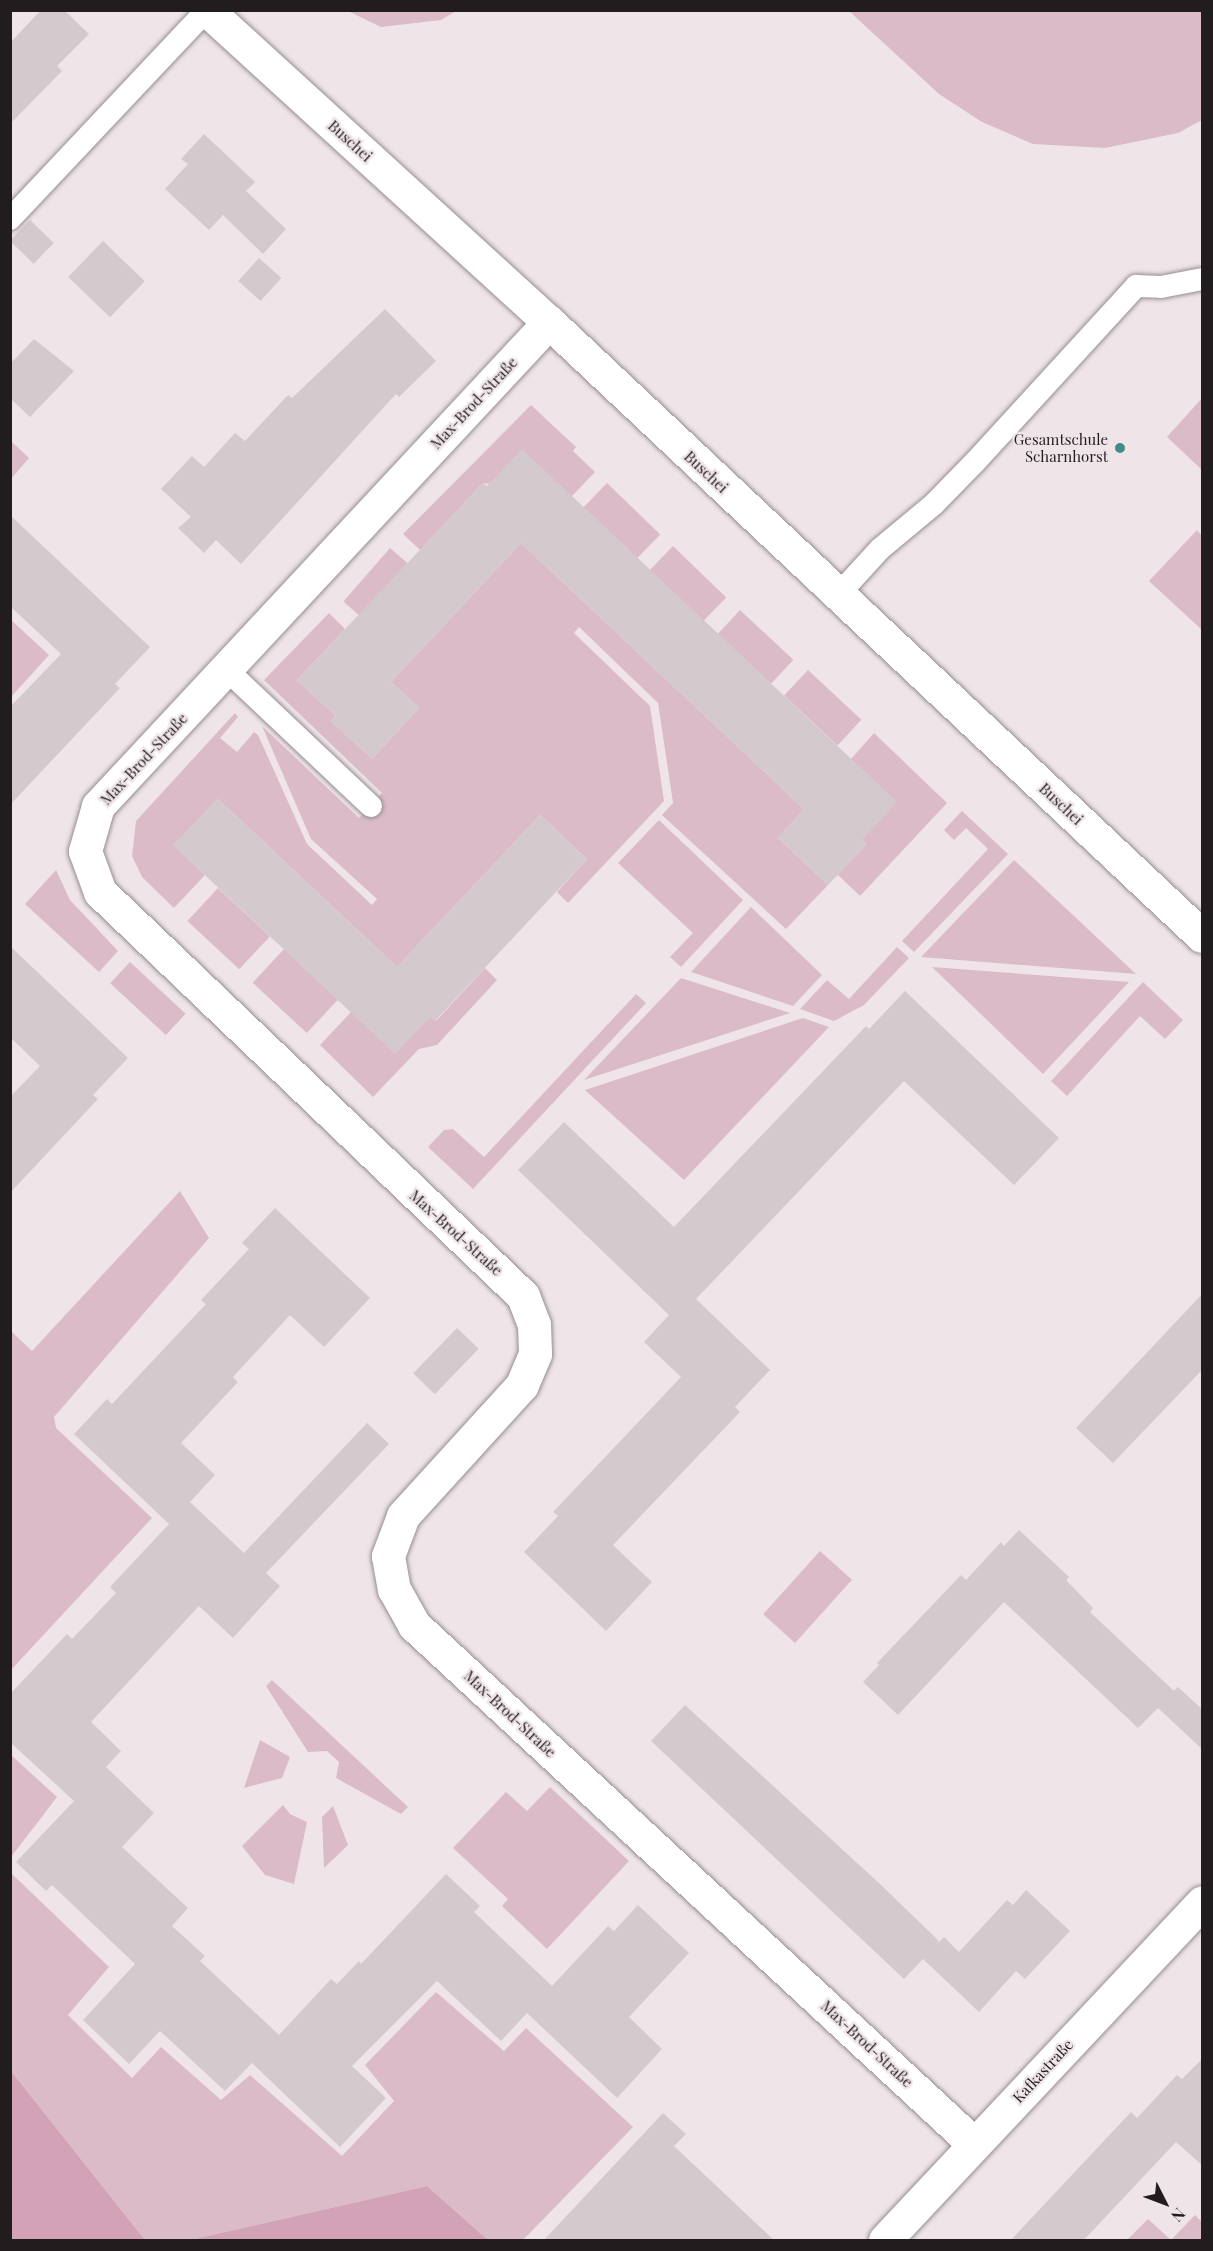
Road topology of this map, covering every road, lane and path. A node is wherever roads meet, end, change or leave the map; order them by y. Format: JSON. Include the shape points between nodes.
{"nodes":[{"id":1,"x":207,"y":10,"type":"edge"},
{"id":2,"x":10,"y":219,"type":"edge"},
{"id":3,"x":1203,"y":279,"type":"edge"},
{"id":4,"x":549,"y":322,"type":"junction"},
{"id":5,"x":838,"y":595,"type":"junction"},
{"id":6,"x":227,"y":670,"type":"junction"},
{"id":7,"x":371,"y":806,"type":"dead end"},
{"id":8,"x":1203,"y":936,"type":"edge"},
{"id":9,"x":1203,"y":1903,"type":"edge"},
{"id":10,"x":974,"y":2144,"type":"junction"},
{"id":11,"x":885,"y":2241,"type":"edge"}],
"edges":[{"from":1,"to":2,"type":"lane"},
{"from":1,"to":4,"type":"street","name":"Buschei"},
{"from":3,"to":5,"type":"lane","via":[[1161,287],[1136,286],[975,462],[934,504],[880,549]]},
{"from":4,"to":5,"type":"street","name":"Buschei"},
{"from":4,"to":6,"type":"street","name":"Max-Brod-Straße"},
{"from":5,"to":8,"type":"street","name":"Buschei"},
{"from":6,"to":7,"type":"lane"},
{"from":6,"to":10,"type":"street","name":"Max-Brod-Straße","via":[[98,806],[86,851],[100,892],[393,1176],[498,1270],[523,1296],[534,1324],[535,1354],[522,1385],[403,1516],[388,1556],[394,1589],[414,1625]]},
{"from":9,"to":10,"type":"street","name":"Kafkastraße"},
{"from":10,"to":11,"type":"street","name":"Kafkastraße"}]}
